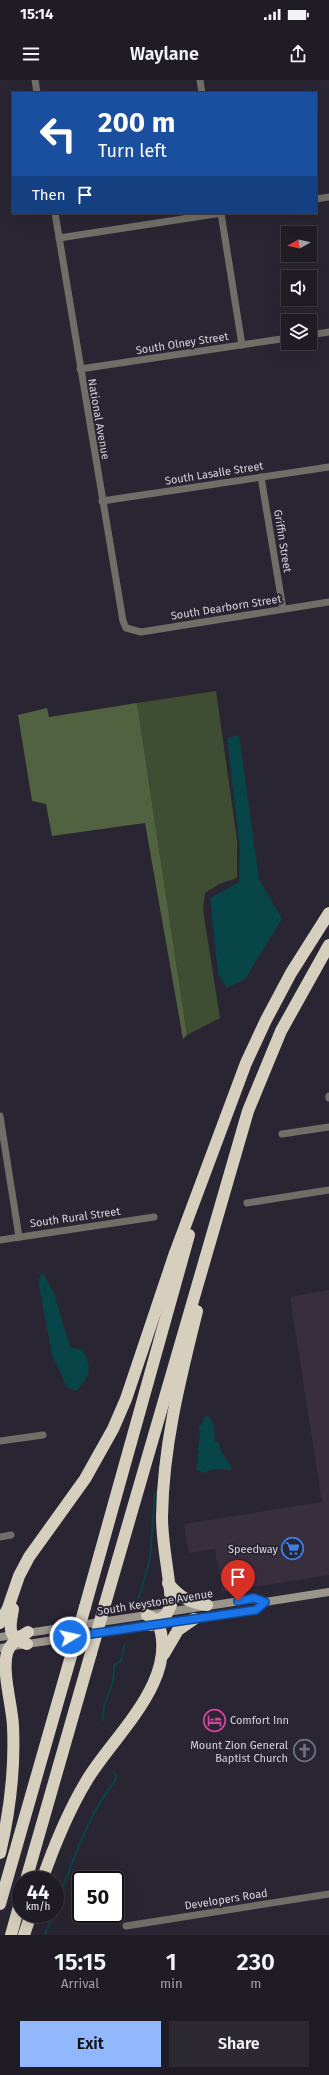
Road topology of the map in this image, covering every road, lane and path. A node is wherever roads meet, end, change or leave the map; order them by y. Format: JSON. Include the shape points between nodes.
{"nodes":[{"id":1,"x":35,"y":80,"type":"edge"},
{"id":2,"x":200,"y":80,"type":"edge"},
{"id":3,"x":37,"y":92,"type":"edge"},
{"id":4,"x":202,"y":92,"type":"edge"},
{"id":5,"x":329,"y":197,"type":"edge"},
{"id":6,"x":317,"y":199,"type":"edge"},
{"id":7,"x":55,"y":214,"type":"edge"},
{"id":8,"x":215,"y":214,"type":"edge"},
{"id":9,"x":221,"y":214,"type":"edge"},
{"id":10,"x":59,"y":238,"type":"junction"},
{"id":11,"x":329,"y":332,"type":"edge"},
{"id":12,"x":317,"y":334,"type":"edge"},
{"id":13,"x":281,"y":339,"type":"edge"},
{"id":14,"x":242,"y":345,"type":"junction"},
{"id":15,"x":80,"y":369,"type":"junction"},
{"id":16,"x":329,"y":467,"type":"edge"},
{"id":17,"x":261,"y":477,"type":"junction"},
{"id":18,"x":102,"y":501,"type":"junction"},
{"id":19,"x":329,"y":602,"type":"edge"},
{"id":20,"x":283,"y":609,"type":"junction"},
{"id":21,"x":126,"y":628,"type":"joint"},
{"id":22,"x":329,"y":913,"type":"edge"},
{"id":23,"x":329,"y":945,"type":"edge"},
{"id":24,"x":0,"y":1116,"type":"edge"},
{"id":25,"x":329,"y":1127,"type":"edge"},
{"id":26,"x":282,"y":1134,"type":"dead end"},
{"id":27,"x":2,"y":1140,"type":"edge"},
{"id":28,"x":210,"y":1158,"type":"junction"},
{"id":29,"x":231,"y":1168,"type":"junction"},
{"id":30,"x":329,"y":1190,"type":"edge"},
{"id":31,"x":247,"y":1203,"type":"dead end"},
{"id":32,"x":154,"y":1217,"type":"dead end"},
{"id":33,"x":19,"y":1237,"type":"junction"},
{"id":34,"x":0,"y":1240,"type":"edge"},
{"id":35,"x":43,"y":1435,"type":"dead end"},
{"id":36,"x":0,"y":1441,"type":"edge"},
{"id":37,"x":11,"y":1535,"type":"dead end"},
{"id":38,"x":0,"y":1536,"type":"edge"},
{"id":39,"x":168,"y":1583,"type":"junction"},
{"id":40,"x":329,"y":1592,"type":"edge"},
{"id":41,"x":13,"y":1595,"type":"junction"},
{"id":42,"x":265,"y":1602,"type":"junction"},
{"id":43,"x":207,"y":1605,"type":"junction"},
{"id":44,"x":168,"y":1611,"type":"junction"},
{"id":45,"x":194,"y":1619,"type":"junction"},
{"id":46,"x":154,"y":1621,"type":"junction"},
{"id":47,"x":0,"y":1623,"type":"edge"},
{"id":48,"x":0,"y":1636,"type":"edge"},
{"id":49,"x":16,"y":1641,"type":"edge"},
{"id":50,"x":161,"y":1661,"type":"junction"},
{"id":51,"x":0,"y":1668,"type":"edge"},
{"id":52,"x":8,"y":1686,"type":"junction"},
{"id":53,"x":0,"y":1853,"type":"edge"},
{"id":54,"x":29,"y":1871,"type":"edge"},
{"id":55,"x":45,"y":1871,"type":"edge"},
{"id":56,"x":329,"y":1894,"type":"edge"},
{"id":57,"x":0,"y":1904,"type":"edge"},
{"id":58,"x":14,"y":1923,"type":"edge"},
{"id":59,"x":28,"y":1923,"type":"edge"},
{"id":60,"x":126,"y":1926,"type":"dead end"},
{"id":61,"x":11,"y":1935,"type":"edge"},
{"id":62,"x":24,"y":1935,"type":"edge"}],
"edges":[{"from":1,"to":3,"type":"street"},
{"from":2,"to":4,"type":"street"},
{"from":5,"to":6,"type":"street"},
{"from":7,"to":10,"type":"street","name":"National Avenue"},
{"from":8,"to":10,"type":"street"},
{"from":9,"to":14,"type":"street"},
{"from":10,"to":15,"type":"street","name":"National Avenue"},
{"from":11,"to":12,"type":"street"},
{"from":13,"to":14,"type":"street","name":"South Olney Street"},
{"from":14,"to":15,"type":"street","name":"South Olney Street"},
{"from":15,"to":18,"type":"street","name":"National Avenue"},
{"from":16,"to":17,"type":"street","name":"South Lasalle Street"},
{"from":17,"to":18,"type":"street","name":"South Lasalle Street"},
{"from":17,"to":20,"type":"street","name":"Griffin Street"},
{"from":18,"to":21,"type":"street","name":"National Avenue"},
{"from":19,"to":20,"type":"street","name":"South Dearborn Street"},
{"from":20,"to":21,"type":"street","name":"South Dearborn Street","via":[[141,632]]},
{"from":22,"to":28,"type":"highway","via":[[291,973],[266,1020],[236,1088]]},
{"from":23,"to":29,"type":"highway","via":[[300,994],[273,1049],[248,1111]]},
{"from":24,"to":27,"type":"street"},
{"from":25,"to":26,"type":"street"},
{"from":27,"to":33,"type":"street"},
{"from":28,"to":41,"type":"highway","via":[[126,1399],[113,1429],[85,1479],[29,1557]]},
{"from":28,"to":57,"type":"highway","bridge":true},
{"from":29,"to":39,"type":"highway","via":[[170,1431],[162,1520]]},
{"from":29,"to":54,"type":"highway","bridge":true},
{"from":30,"to":31,"type":"street"},
{"from":32,"to":33,"type":"street","name":"South Rural Street"},
{"from":33,"to":34,"type":"street","name":"South Rural Street"},
{"from":35,"to":36,"type":"street"},
{"from":37,"to":38,"type":"street"},
{"from":39,"to":43,"type":"highway","via":[[181,1596],[193,1603]]},
{"from":39,"to":44,"type":"highway","via":[[171,1605]]},
{"from":40,"to":42,"type":"main road","name":"South Keystone Avenue"},
{"from":41,"to":47,"type":"highway"},
{"from":41,"to":49,"type":"highway","via":[[9,1626]]},
{"from":42,"to":43,"type":"main road","name":"South Keystone Avenue","via":[[254,1598]]},
{"from":42,"to":45,"type":"main road","name":"South Keystone Avenue","via":[[256,1610]]},
{"from":43,"to":44,"type":"main road","name":"South Keystone Avenue"},
{"from":44,"to":46,"type":"highway"},
{"from":45,"to":46,"type":"main road","name":"South Keystone Avenue"},
{"from":45,"to":50,"type":"highway","via":[[178,1630]]},
{"from":46,"to":49,"type":"main road","name":"South Keystone Avenue"},
{"from":46,"to":49,"type":"main road","name":"South Keystone Avenue"},
{"from":46,"to":50,"type":"highway","via":[[162,1636]]},
{"from":48,"to":49,"type":"main road","name":"South Keystone Avenue"},
{"from":49,"to":52,"type":"highway","via":[[6,1660]]},
{"from":50,"to":55,"type":"highway","via":[[153,1685],[144,1701],[79,1793]]},
{"from":51,"to":52,"type":"highway"},
{"from":52,"to":53,"type":"highway","via":[[13,1727],[12,1774]]},
{"from":56,"to":60,"type":"street","name":"Developers Road"},
{"from":58,"to":61,"type":"highway"},
{"from":59,"to":62,"type":"highway"}]}
